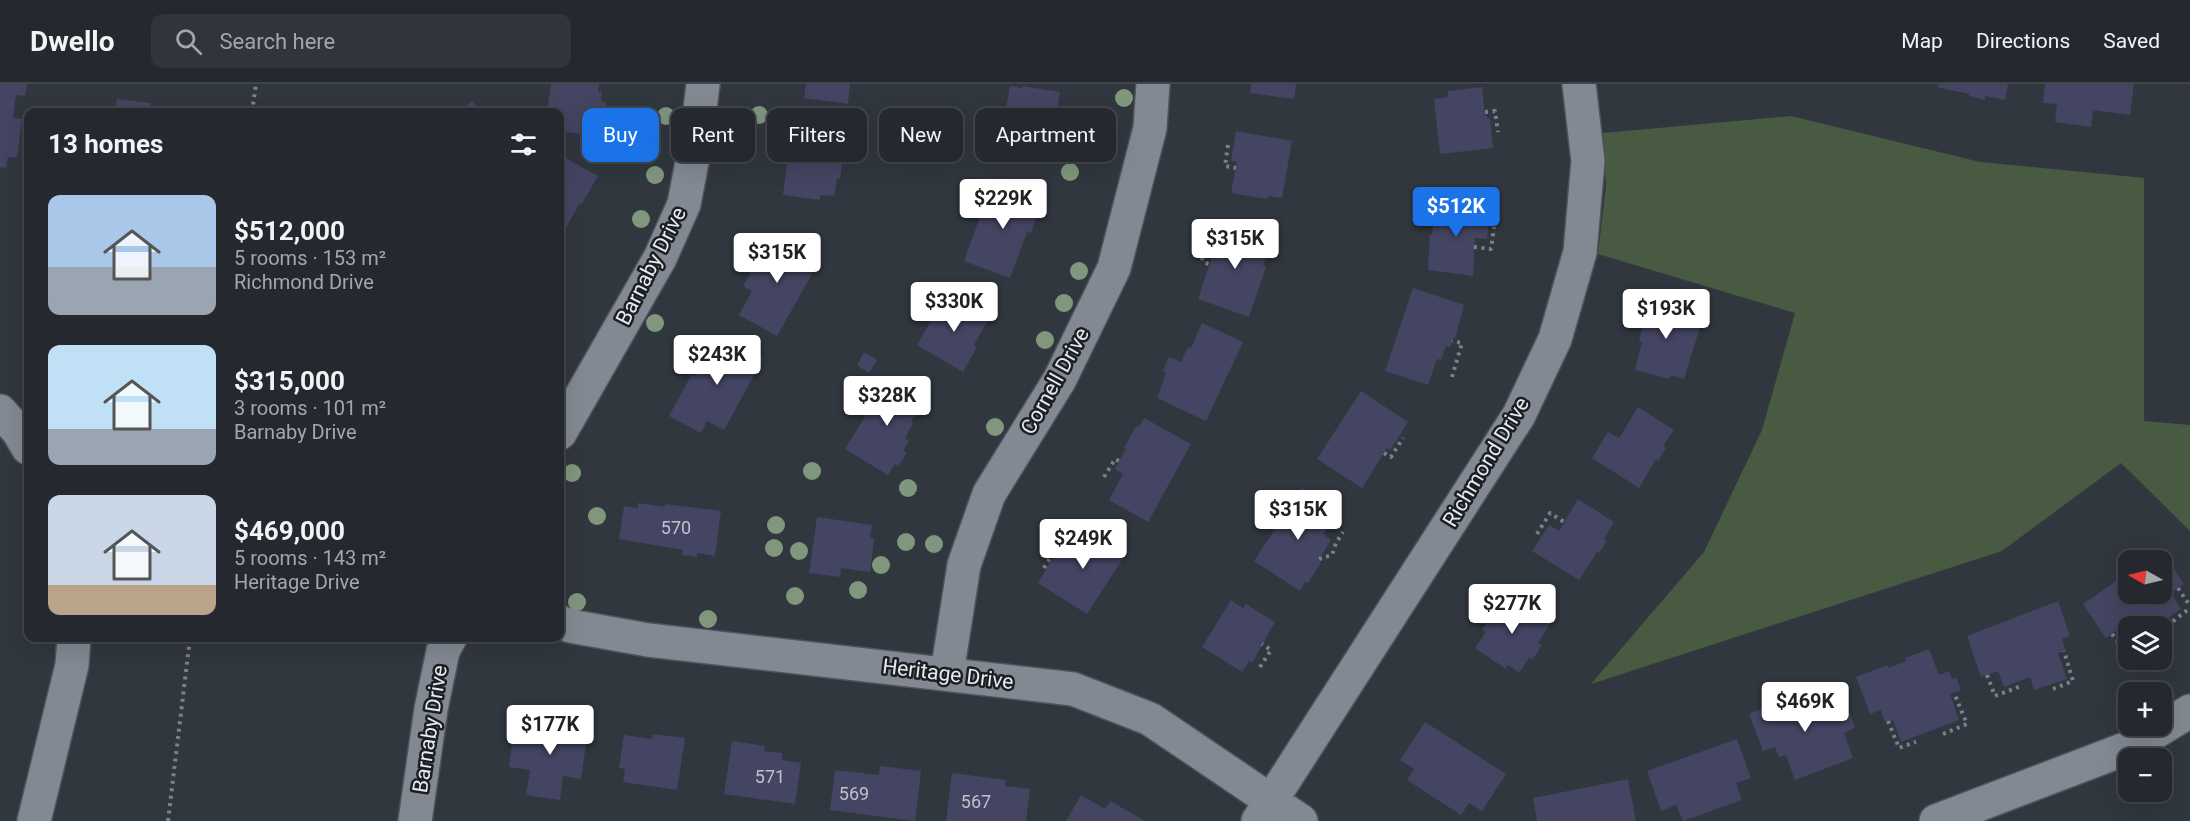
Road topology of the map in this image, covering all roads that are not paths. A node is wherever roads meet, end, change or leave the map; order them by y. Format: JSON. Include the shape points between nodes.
{"nodes":[{"id":1,"x":703,"y":84,"type":"edge"},
{"id":2,"x":1153,"y":84,"type":"edge"},
{"id":3,"x":1579,"y":84,"type":"edge"},
{"id":4,"x":0,"y":411,"type":"edge"},
{"id":5,"x":564,"y":426,"type":"edge"},
{"id":6,"x":24,"y":441,"type":"edge"},
{"id":7,"x":564,"y":624,"type":"edge"},
{"id":8,"x":74,"y":642,"type":"edge"},
{"id":9,"x":448,"y":642,"type":"edge"},
{"id":10,"x":947,"y":673,"type":"junction"},
{"id":11,"x":2190,"y":711,"type":"edge"},
{"id":12,"x":1265,"y":811,"type":"edge"},
{"id":13,"x":34,"y":821,"type":"edge"},
{"id":14,"x":415,"y":821,"type":"edge"},
{"id":15,"x":1301,"y":821,"type":"edge"},
{"id":16,"x":1936,"y":821,"type":"edge"}],
"edges":[{"from":1,"to":5,"type":"street","name":"Barnaby Drive","via":[[684,204],[660,258]]},
{"from":2,"to":10,"type":"street","name":"Cornell Drive","via":[[1150,128],[1114,268],[1060,379],[989,494],[964,565]]},
{"from":3,"to":12,"type":"street","name":"Richmond Drive","via":[[1588,161],[1580,252],[1555,339],[1519,415]]},
{"from":4,"to":6,"type":"street"},
{"from":7,"to":10,"type":"street","name":"Heritage Drive","via":[[648,640]]},
{"from":8,"to":13,"type":"street","via":[[72,665]]},
{"from":9,"to":14,"type":"street","name":"Barnaby Drive","via":[[431,709]]},
{"from":10,"to":12,"type":"street","name":"Heritage Drive","via":[[1073,689],[1150,718]]},
{"from":11,"to":16,"type":"street","via":[[2133,746]]},
{"from":12,"to":15,"type":"street","name":"Heritage Drive"}]}
